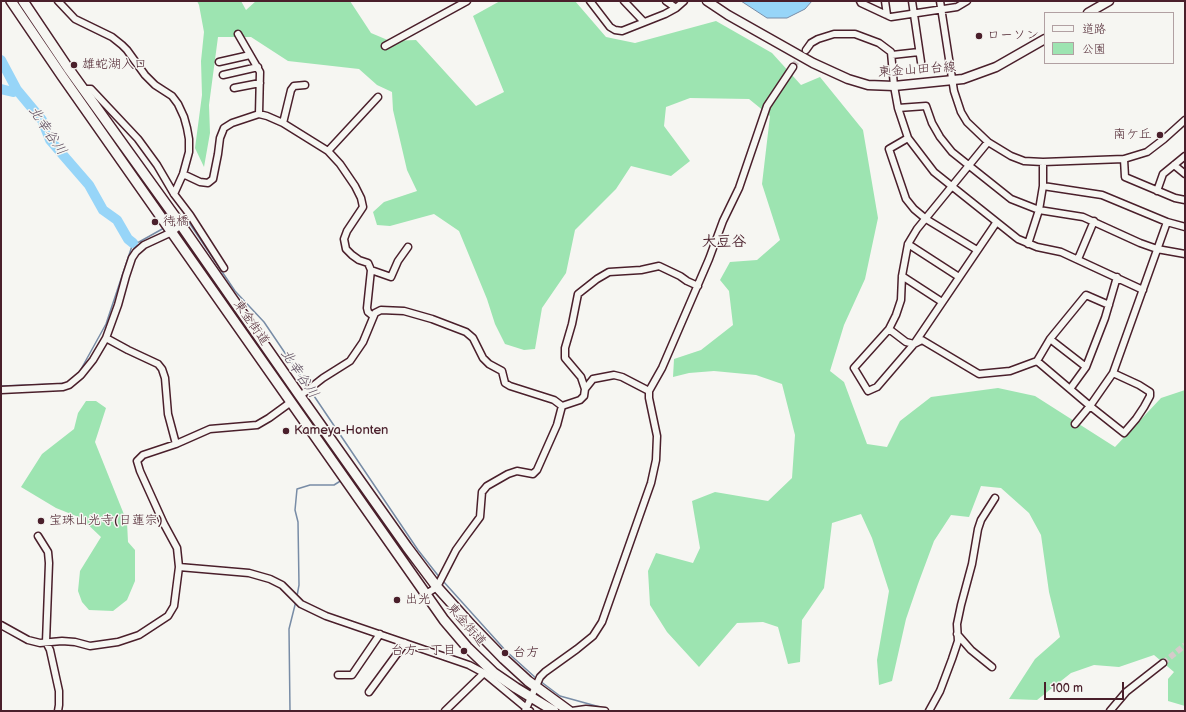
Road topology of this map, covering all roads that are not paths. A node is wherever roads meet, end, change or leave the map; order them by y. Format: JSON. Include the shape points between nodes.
{"nodes":[{"id":1,"x":11,"y":1,"type":"edge"},
{"id":2,"x":23,"y":1,"type":"edge"},
{"id":3,"x":58,"y":1,"type":"edge"},
{"id":4,"x":467,"y":1,"type":"edge"},
{"id":5,"x":590,"y":1,"type":"edge"},
{"id":6,"x":624,"y":1,"type":"edge"},
{"id":7,"x":666,"y":1,"type":"edge"},
{"id":8,"x":684,"y":1,"type":"edge"},
{"id":9,"x":707,"y":1,"type":"edge"},
{"id":10,"x":860,"y":1,"type":"edge"},
{"id":11,"x":885,"y":1,"type":"edge"},
{"id":12,"x":912,"y":1,"type":"edge"},
{"id":13,"x":940,"y":1,"type":"edge"},
{"id":14,"x":967,"y":1,"type":"edge"},
{"id":15,"x":1109,"y":1,"type":"edge"},
{"id":16,"x":676,"y":8,"type":"junction"},
{"id":17,"x":942,"y":10,"type":"junction"},
{"id":18,"x":1090,"y":12,"type":"edge"},
{"id":19,"x":914,"y":14,"type":"junction"},
{"id":20,"x":887,"y":15,"type":"junction"},
{"id":21,"x":644,"y":22,"type":"junction"},
{"id":22,"x":238,"y":34,"type":"dead end"},
{"id":23,"x":1044,"y":40,"type":"edge"},
{"id":24,"x":385,"y":46,"type":"dead end"},
{"id":25,"x":806,"y":50,"type":"tunnel mouth"},
{"id":26,"x":919,"y":52,"type":"junction"},
{"id":27,"x":250,"y":55,"type":"junction"},
{"id":28,"x":892,"y":55,"type":"junction"},
{"id":29,"x":219,"y":62,"type":"dead end"},
{"id":30,"x":920,"y":62,"type":"dead end"},
{"id":31,"x":258,"y":67,"type":"junction"},
{"id":32,"x":793,"y":67,"type":"tunnel mouth"},
{"id":33,"x":223,"y":75,"type":"dead end"},
{"id":34,"x":952,"y":81,"type":"junction"},
{"id":35,"x":260,"y":83,"type":"junction"},
{"id":36,"x":305,"y":85,"type":"dead end"},
{"id":37,"x":894,"y":86,"type":"junction"},
{"id":38,"x":234,"y":88,"type":"dead end"},
{"id":39,"x":83,"y":89,"type":"junction"},
{"id":40,"x":378,"y":97,"type":"dead end"},
{"id":41,"x":898,"y":108,"type":"junction"},
{"id":42,"x":259,"y":114,"type":"junction"},
{"id":43,"x":1185,"y":120,"type":"edge"},
{"id":44,"x":122,"y":123,"type":"junction"},
{"id":45,"x":283,"y":123,"type":"junction"},
{"id":46,"x":112,"y":130,"type":"junction"},
{"id":47,"x":103,"y":136,"type":"junction"},
{"id":48,"x":908,"y":138,"type":"junction"},
{"id":49,"x":988,"y":142,"type":"junction"},
{"id":50,"x":328,"y":151,"type":"junction"},
{"id":51,"x":1185,"y":156,"type":"edge"},
{"id":52,"x":1124,"y":159,"type":"junction"},
{"id":53,"x":1043,"y":162,"type":"junction"},
{"id":54,"x":1174,"y":165,"type":"junction"},
{"id":55,"x":968,"y":166,"type":"junction"},
{"id":56,"x":183,"y":174,"type":"junction"},
{"id":57,"x":1185,"y":174,"type":"edge"},
{"id":58,"x":952,"y":186,"type":"junction"},
{"id":59,"x":1043,"y":186,"type":"junction"},
{"id":60,"x":1157,"y":191,"type":"junction"},
{"id":61,"x":174,"y":194,"type":"junction"},
{"id":62,"x":1185,"y":200,"type":"edge"},
{"id":63,"x":1039,"y":210,"type":"junction"},
{"id":64,"x":926,"y":218,"type":"junction"},
{"id":65,"x":1094,"y":221,"type":"junction"},
{"id":66,"x":1166,"y":222,"type":"junction"},
{"id":67,"x":996,"y":223,"type":"junction"},
{"id":68,"x":181,"y":225,"type":"junction"},
{"id":69,"x":1185,"y":227,"type":"edge"},
{"id":70,"x":172,"y":232,"type":"junction"},
{"id":71,"x":908,"y":244,"type":"junction"},
{"id":72,"x":1028,"y":244,"type":"junction"},
{"id":73,"x":408,"y":247,"type":"dead end"},
{"id":74,"x":1157,"y":249,"type":"junction"},
{"id":75,"x":977,"y":250,"type":"junction"},
{"id":76,"x":1185,"y":254,"type":"edge"},
{"id":77,"x":1078,"y":259,"type":"junction"},
{"id":78,"x":224,"y":268,"type":"dead end"},
{"id":79,"x":371,"y":270,"type":"junction"},
{"id":80,"x":902,"y":276,"type":"junction"},
{"id":81,"x":959,"y":277,"type":"junction"},
{"id":82,"x":1117,"y":277,"type":"junction"},
{"id":83,"x":698,"y":286,"type":"junction"},
{"id":84,"x":1143,"y":290,"type":"junction"},
{"id":85,"x":942,"y":302,"type":"junction"},
{"id":86,"x":1109,"y":305,"type":"junction"},
{"id":87,"x":374,"y":316,"type":"junction"},
{"id":88,"x":888,"y":329,"type":"junction"},
{"id":89,"x":106,"y":338,"type":"junction"},
{"id":90,"x":1050,"y":339,"type":"junction"},
{"id":91,"x":914,"y":344,"type":"junction"},
{"id":92,"x":1036,"y":361,"type":"junction"},
{"id":93,"x":1086,"y":367,"type":"junction"},
{"id":94,"x":1113,"y":373,"type":"junction"},
{"id":95,"x":584,"y":389,"type":"junction"},
{"id":96,"x":1070,"y":389,"type":"junction"},
{"id":97,"x":1,"y":390,"type":"edge"},
{"id":98,"x":649,"y":391,"type":"junction"},
{"id":99,"x":300,"y":396,"type":"junction"},
{"id":100,"x":291,"y":402,"type":"junction"},
{"id":101,"x":562,"y":406,"type":"junction"},
{"id":102,"x":1090,"y":406,"type":"junction"},
{"id":103,"x":1075,"y":424,"type":"dead end"},
{"id":104,"x":176,"y":444,"type":"junction"},
{"id":105,"x":995,"y":498,"type":"dead end"},
{"id":106,"x":38,"y":536,"type":"dead end"},
{"id":107,"x":179,"y":567,"type":"junction"},
{"id":108,"x":437,"y":587,"type":"junction"},
{"id":109,"x":426,"y":594,"type":"junction"},
{"id":110,"x":1,"y":625,"type":"edge"},
{"id":111,"x":380,"y":634,"type":"junction"},
{"id":112,"x":957,"y":634,"type":"junction"},
{"id":113,"x":46,"y":642,"type":"junction"},
{"id":114,"x":404,"y":643,"type":"junction"},
{"id":115,"x":476,"y":656,"type":"junction"},
{"id":116,"x":1162,"y":662,"type":"tunnel mouth"},
{"id":117,"x":469,"y":665,"type":"junction"},
{"id":118,"x":992,"y":667,"type":"dead end"},
{"id":119,"x":484,"y":673,"type":"junction"},
{"id":120,"x":338,"y":675,"type":"dead end"},
{"id":121,"x":536,"y":686,"type":"junction"},
{"id":122,"x":368,"y":692,"type":"dead end"},
{"id":123,"x":530,"y":697,"type":"junction"},
{"id":124,"x":527,"y":710,"type":"edge"},
{"id":125,"x":58,"y":711,"type":"edge"},
{"id":126,"x":445,"y":711,"type":"edge"},
{"id":127,"x":554,"y":711,"type":"edge"},
{"id":128,"x":569,"y":711,"type":"edge"},
{"id":129,"x":572,"y":711,"type":"edge"},
{"id":130,"x":605,"y":711,"type":"edge"},
{"id":131,"x":929,"y":711,"type":"edge"},
{"id":132,"x":1110,"y":711,"type":"edge"}],
"edges":[{"from":1,"to":47,"type":"highway","name":"東金街道"},
{"from":2,"to":39,"type":"highway","name":"東金街道"},
{"from":3,"to":56,"type":"street","via":[[75,19],[112,37],[122,45],[145,75],[172,96],[178,104],[189,139],[189,152]]},
{"from":4,"to":24,"type":"street"},
{"from":5,"to":21,"type":"street","via":[[615,30],[622,31]]},
{"from":6,"to":21,"type":"street"},
{"from":7,"to":16,"type":"street"},
{"from":8,"to":16,"type":"street"},
{"from":9,"to":37,"type":"main road","name":"東金山田台線","via":[[813,63],[848,79],[868,85]]},
{"from":10,"to":20,"type":"street"},
{"from":11,"to":20,"type":"street"},
{"from":12,"to":19,"type":"street"},
{"from":13,"to":17,"type":"street"},
{"from":14,"to":17,"type":"street","via":[[957,7]]},
{"from":15,"to":18,"type":"main road"},
{"from":16,"to":21,"type":"street"},
{"from":17,"to":19,"type":"street"},
{"from":17,"to":34,"type":"street"},
{"from":19,"to":20,"type":"street","via":[[891,17]]},
{"from":19,"to":26,"type":"street"},
{"from":22,"to":27,"type":"street"},
{"from":23,"to":34,"type":"main road","name":"東金山田台線","via":[[996,67]]},
{"from":25,"to":28,"type":"street","via":[[818,39],[834,34],[855,34],[879,43]]},
{"from":26,"to":28,"type":"street"},
{"from":26,"to":30,"type":"street"},
{"from":27,"to":29,"type":"street"},
{"from":27,"to":31,"type":"street"},
{"from":28,"to":37,"type":"street"},
{"from":31,"to":33,"type":"street"},
{"from":31,"to":35,"type":"street"},
{"from":32,"to":83,"type":"street","via":[[767,106],[739,188],[723,221]]},
{"from":34,"to":37,"type":"main road","name":"東金山田台線"},
{"from":34,"to":49,"type":"street","via":[[961,112]]},
{"from":35,"to":38,"type":"street"},
{"from":35,"to":42,"type":"street"},
{"from":36,"to":45,"type":"street","via":[[294,86],[291,90]]},
{"from":37,"to":41,"type":"street"},
{"from":39,"to":44,"type":"street","via":[[91,89]]},
{"from":39,"to":46,"type":"highway","name":"東金街道"},
{"from":40,"to":50,"type":"street"},
{"from":41,"to":48,"type":"street"},
{"from":41,"to":55,"type":"street","via":[[926,106],[940,137]]},
{"from":42,"to":45,"type":"street"},
{"from":42,"to":56,"type":"street","via":[[232,122],[224,128],[213,179],[208,183]]},
{"from":43,"to":52,"type":"street","via":[[1147,152]]},
{"from":44,"to":46,"type":"street"},
{"from":44,"to":61,"type":"street","via":[[138,140]]},
{"from":45,"to":50,"type":"street"},
{"from":46,"to":47,"type":"street"},
{"from":46,"to":68,"type":"highway","name":"東金街道"},
{"from":47,"to":70,"type":"highway","name":"東金街道"},
{"from":48,"to":58,"type":"street","via":[[934,172]]},
{"from":48,"to":64,"type":"street","via":[[889,149],[906,199]]},
{"from":49,"to":53,"type":"street","via":[[1024,161]]},
{"from":49,"to":55,"type":"street"},
{"from":50,"to":79,"type":"street","via":[[355,186],[363,208],[347,231],[344,239],[346,249],[356,258],[368,263]]},
{"from":51,"to":54,"type":"street"},
{"from":52,"to":53,"type":"street"},
{"from":52,"to":60,"type":"street","via":[[1125,177]]},
{"from":53,"to":59,"type":"street"},
{"from":54,"to":57,"type":"street"},
{"from":54,"to":60,"type":"street","via":[[1163,174]]},
{"from":55,"to":58,"type":"street"},
{"from":55,"to":63,"type":"street","via":[[1011,198]]},
{"from":56,"to":61,"type":"street"},
{"from":58,"to":64,"type":"street"},
{"from":58,"to":67,"type":"street"},
{"from":59,"to":63,"type":"street"},
{"from":59,"to":66,"type":"street","via":[[1102,194]]},
{"from":60,"to":62,"type":"street"},
{"from":61,"to":78,"type":"street"},
{"from":63,"to":65,"type":"street"},
{"from":63,"to":72,"type":"street"},
{"from":64,"to":71,"type":"street"},
{"from":64,"to":75,"type":"street"},
{"from":65,"to":74,"type":"street"},
{"from":65,"to":77,"type":"street"},
{"from":66,"to":69,"type":"street"},
{"from":66,"to":74,"type":"street"},
{"from":67,"to":72,"type":"street"},
{"from":67,"to":75,"type":"street"},
{"from":68,"to":70,"type":"street"},
{"from":68,"to":99,"type":"highway","name":"東金街道"},
{"from":70,"to":89,"type":"street","via":[[144,245],[136,252]]},
{"from":70,"to":100,"type":"highway","name":"東金街道"},
{"from":71,"to":80,"type":"street"},
{"from":71,"to":81,"type":"street"},
{"from":72,"to":77,"type":"street"},
{"from":73,"to":79,"type":"street","via":[[391,277]]},
{"from":74,"to":76,"type":"street"},
{"from":74,"to":84,"type":"street"},
{"from":75,"to":81,"type":"street"},
{"from":77,"to":82,"type":"street"},
{"from":79,"to":87,"type":"street","via":[[366,308]]},
{"from":80,"to":85,"type":"street"},
{"from":80,"to":88,"type":"street","via":[[901,300]]},
{"from":81,"to":85,"type":"street"},
{"from":82,"to":84,"type":"street"},
{"from":82,"to":86,"type":"street"},
{"from":83,"to":95,"type":"street","via":[[659,266],[609,272],[578,294],[565,358],[581,377]]},
{"from":83,"to":98,"type":"street","via":[[662,368]]},
{"from":84,"to":94,"type":"street"},
{"from":85,"to":91,"type":"street"},
{"from":86,"to":90,"type":"street","via":[[1086,295]]},
{"from":86,"to":93,"type":"street"},
{"from":87,"to":99,"type":"street","via":[[363,342],[350,362]]},
{"from":87,"to":101,"type":"street","via":[[381,310],[404,311],[466,332],[473,338],[482,358],[502,371],[505,383],[554,400]]},
{"from":88,"to":91,"type":"street","via":[[906,342]]},
{"from":88,"to":91,"type":"street","via":[[854,368],[868,391],[877,387]]},
{"from":89,"to":97,"type":"street","via":[[81,376],[69,385]]},
{"from":89,"to":104,"type":"street","via":[[158,364],[162,369],[168,414]]},
{"from":90,"to":92,"type":"street"},
{"from":90,"to":93,"type":"street"},
{"from":91,"to":92,"type":"street","via":[[922,340],[979,374],[1010,371]]},
{"from":92,"to":96,"type":"street"},
{"from":93,"to":96,"type":"street"},
{"from":94,"to":102,"type":"street"},
{"from":94,"to":102,"type":"street","via":[[1150,392],[1136,419],[1124,433]]},
{"from":95,"to":98,"type":"street","via":[[593,379],[622,376]]},
{"from":95,"to":101,"type":"street","via":[[583,398]]},
{"from":96,"to":102,"type":"street"},
{"from":98,"to":121,"type":"street","via":[[657,436],[656,460],[602,622],[593,636],[545,672]]},
{"from":99,"to":100,"type":"highway"},
{"from":99,"to":108,"type":"highway","name":"東金街道"},
{"from":100,"to":104,"type":"street","via":[[257,425],[210,429]]},
{"from":100,"to":109,"type":"highway","name":"東金街道"},
{"from":101,"to":108,"type":"street","via":[[557,425],[537,470],[533,474],[517,471],[508,474],[491,482],[482,492],[480,517],[456,550]]},
{"from":102,"to":103,"type":"street"},
{"from":104,"to":107,"type":"street","via":[[143,455],[137,461],[161,518],[175,543]]},
{"from":105,"to":112,"type":"street","via":[[978,529]]},
{"from":106,"to":113,"type":"street","via":[[48,552],[49,563]]},
{"from":107,"to":111,"type":"street","via":[[249,573],[270,578],[282,585],[301,604],[326,616]]},
{"from":107,"to":113,"type":"street","via":[[171,612],[139,635],[118,642],[90,646],[69,641]]},
{"from":108,"to":109,"type":"street"},
{"from":108,"to":121,"type":"highway","name":"東金街道","via":[[504,659]]},
{"from":109,"to":115,"type":"highway","name":"東金街道","via":[[456,635]]},
{"from":110,"to":113,"type":"street","via":[[28,640]]},
{"from":111,"to":114,"type":"street"},
{"from":111,"to":120,"type":"street","via":[[352,675]]},
{"from":112,"to":118,"type":"street","via":[[971,650]]},
{"from":112,"to":131,"type":"street","via":[[958,641],[952,659]]},
{"from":113,"to":125,"type":"street","via":[[59,691]]},
{"from":114,"to":117,"type":"street"},
{"from":114,"to":122,"type":"street"},
{"from":115,"to":117,"type":"street"},
{"from":115,"to":123,"type":"highway","name":"東金街道","via":[[504,681]]},
{"from":116,"to":132,"type":"street","via":[[1126,692]]},
{"from":117,"to":119,"type":"street"},
{"from":119,"to":124,"type":"street"},
{"from":119,"to":126,"type":"street"},
{"from":121,"to":123,"type":"street"},
{"from":121,"to":128,"type":"highway","name":"東金街道"},
{"from":123,"to":124,"type":"street"},
{"from":123,"to":127,"type":"highway","name":"東金街道"},
{"from":129,"to":130,"type":"street"}]}
